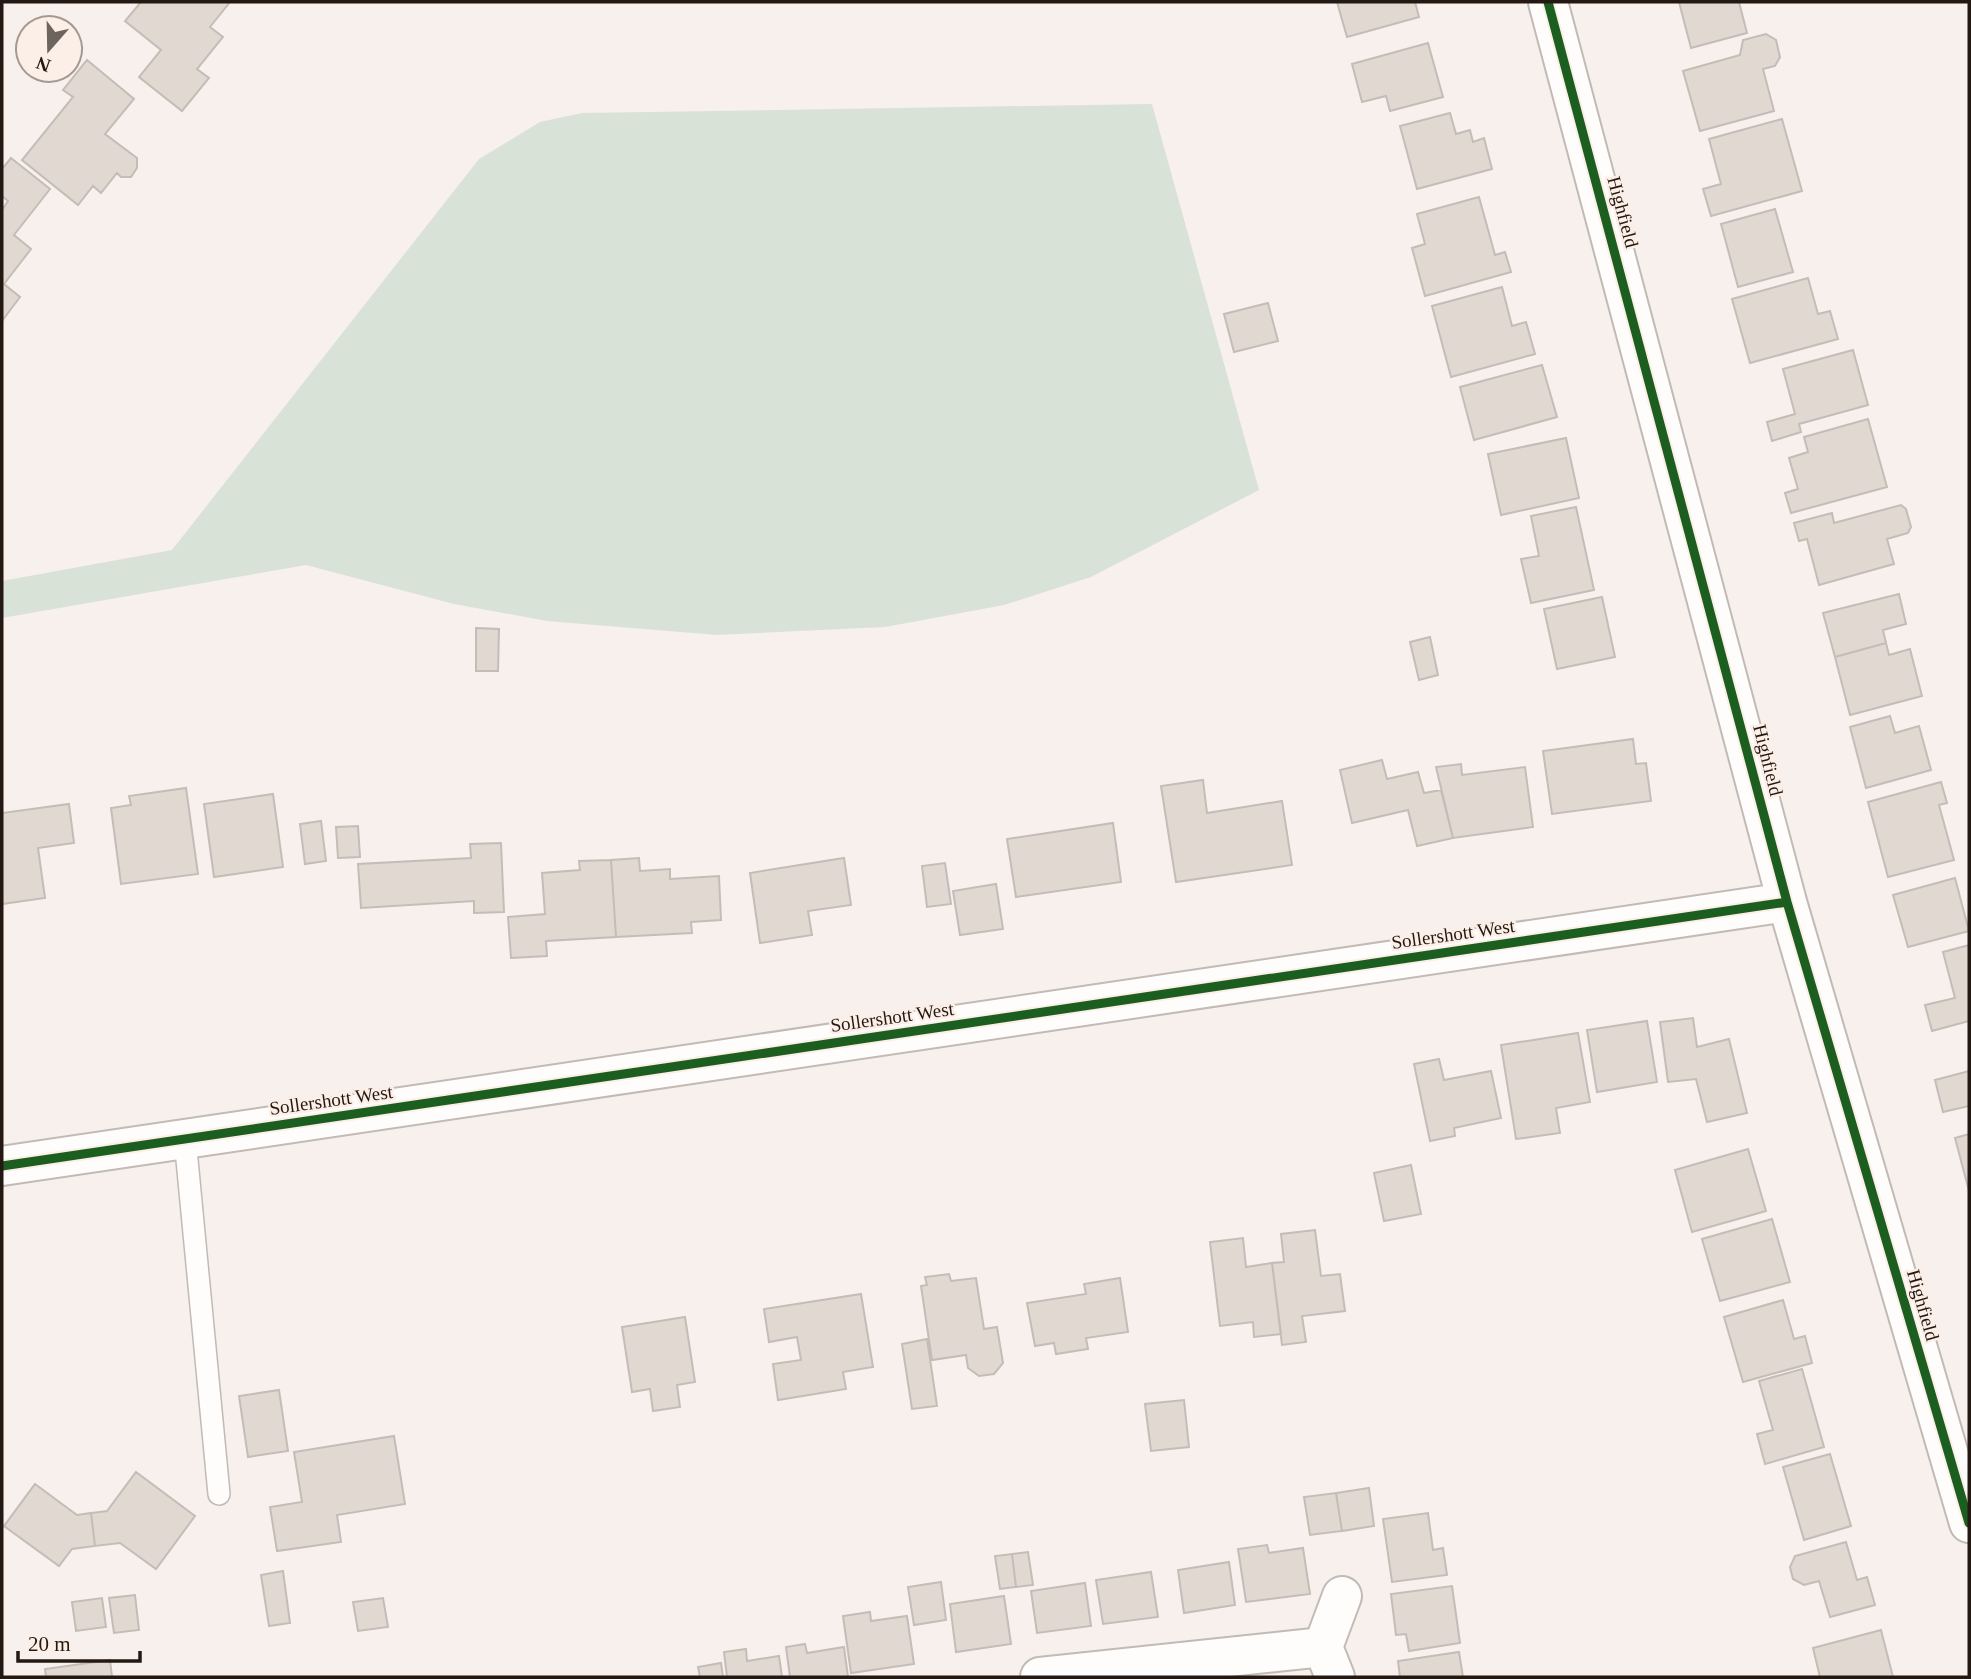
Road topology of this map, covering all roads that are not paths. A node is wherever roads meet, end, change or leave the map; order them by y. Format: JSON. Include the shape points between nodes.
{"nodes":[{"id":1,"x":1548,"y":2,"type":"edge"},
{"id":2,"x":1787,"y":902,"type":"junction"},
{"id":3,"x":185,"y":1139,"type":"junction"},
{"id":4,"x":2,"y":1166,"type":"edge"},
{"id":5,"x":219,"y":1494,"type":"dead end"},
{"id":6,"x":1969,"y":1523,"type":"edge"},
{"id":7,"x":1342,"y":1596,"type":"dead end"},
{"id":8,"x":1329,"y":1662,"type":"edge"},
{"id":9,"x":1040,"y":1677,"type":"edge"}],
"edges":[{"from":1,"to":2,"type":"street","name":"Highfield"},
{"from":2,"to":3,"type":"street","name":"Sollershott West"},
{"from":2,"to":6,"type":"street","name":"Highfield"},
{"from":3,"to":4,"type":"street","name":"Sollershott West"},
{"from":3,"to":5,"type":"lane"},
{"from":7,"to":8,"type":"street"},
{"from":8,"to":9,"type":"street"}]}
